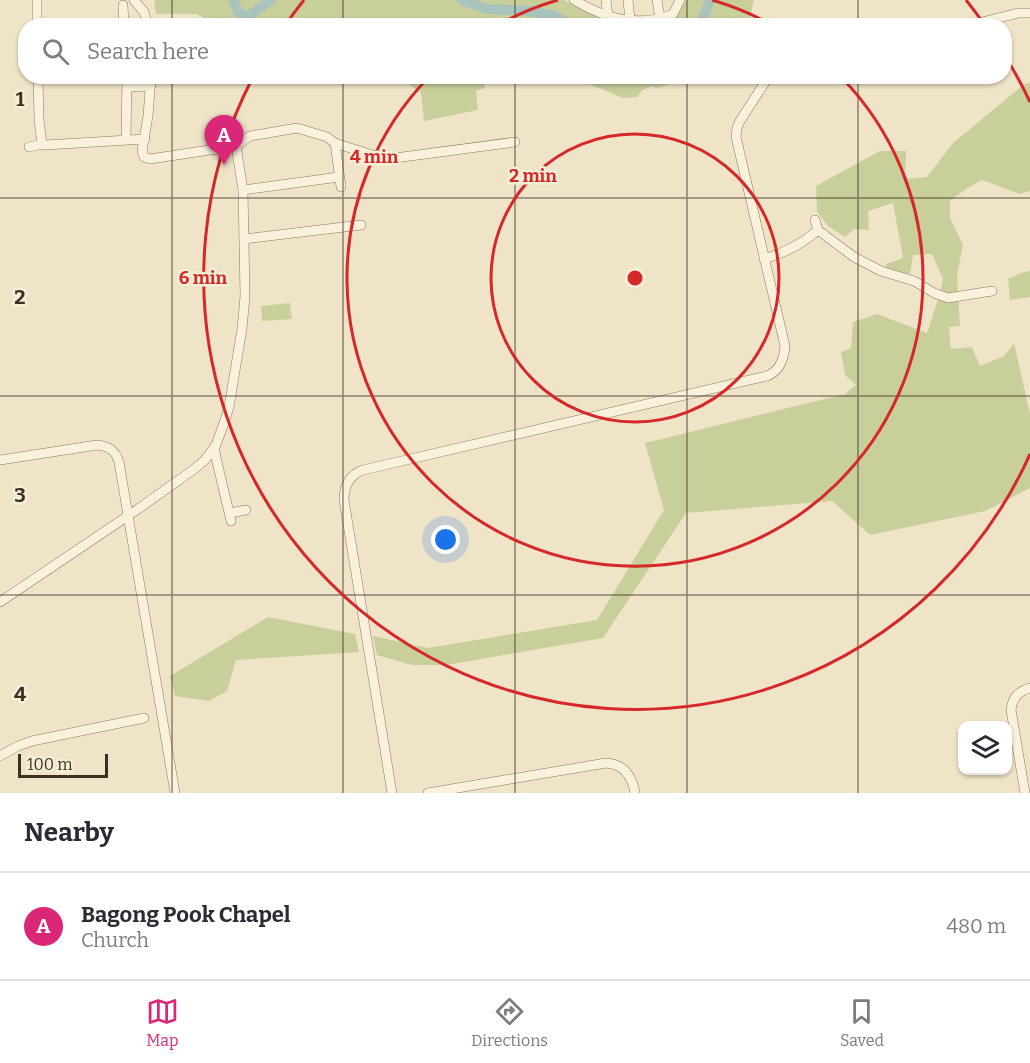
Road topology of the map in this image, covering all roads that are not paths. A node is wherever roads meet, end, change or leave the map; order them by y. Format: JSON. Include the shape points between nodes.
{"nodes":[{"id":1,"x":37,"y":0,"type":"edge"},
{"id":2,"x":134,"y":0,"type":"edge"},
{"id":3,"x":574,"y":0,"type":"edge"},
{"id":4,"x":606,"y":0,"type":"edge"},
{"id":5,"x":628,"y":0,"type":"edge"},
{"id":6,"x":657,"y":0,"type":"edge"},
{"id":7,"x":680,"y":0,"type":"edge"},
{"id":8,"x":584,"y":3,"type":"edge"},
{"id":9,"x":123,"y":5,"type":"dead end"},
{"id":10,"x":1030,"y":13,"type":"edge"},
{"id":11,"x":608,"y":16,"type":"junction"},
{"id":12,"x":37,"y":18,"type":"edge"},
{"id":13,"x":124,"y":18,"type":"edge"},
{"id":14,"x":146,"y":18,"type":"edge"},
{"id":15,"x":619,"y":18,"type":"edge"},
{"id":16,"x":630,"y":18,"type":"edge"},
{"id":17,"x":660,"y":18,"type":"edge"},
{"id":18,"x":663,"y":18,"type":"edge"},
{"id":19,"x":998,"y":18,"type":"edge"},
{"id":20,"x":38,"y":84,"type":"edge"},
{"id":21,"x":139,"y":84,"type":"edge"},
{"id":22,"x":151,"y":84,"type":"edge"},
{"id":23,"x":764,"y":84,"type":"edge"},
{"id":24,"x":127,"y":87,"type":"joint"},
{"id":25,"x":126,"y":139,"type":"junction"},
{"id":26,"x":145,"y":139,"type":"junction"},
{"id":27,"x":335,"y":142,"type":"junction"},
{"id":28,"x":515,"y":142,"type":"dead end"},
{"id":29,"x":42,"y":144,"type":"junction"},
{"id":30,"x":236,"y":146,"type":"junction"},
{"id":31,"x":29,"y":147,"type":"dead end"},
{"id":32,"x":243,"y":190,"type":"junction"},
{"id":33,"x":815,"y":220,"type":"dead end"},
{"id":34,"x":361,"y":225,"type":"dead end"},
{"id":35,"x":818,"y":230,"type":"junction"},
{"id":36,"x":244,"y":239,"type":"junction"},
{"id":37,"x":764,"y":259,"type":"junction"},
{"id":38,"x":992,"y":291,"type":"dead end"},
{"id":39,"x":213,"y":449,"type":"junction"},
{"id":40,"x":0,"y":460,"type":"edge"},
{"id":41,"x":246,"y":510,"type":"dead end"},
{"id":42,"x":128,"y":516,"type":"junction"},
{"id":43,"x":0,"y":602,"type":"edge"},
{"id":44,"x":1030,"y":688,"type":"edge"},
{"id":45,"x":144,"y":718,"type":"dead end"},
{"id":46,"x":0,"y":756,"type":"edge"},
{"id":47,"x":175,"y":793,"type":"edge"},
{"id":48,"x":392,"y":793,"type":"edge"},
{"id":49,"x":428,"y":793,"type":"edge"},
{"id":50,"x":635,"y":793,"type":"edge"},
{"id":51,"x":1024,"y":793,"type":"edge"}],
"edges":[{"from":1,"to":12,"type":"street"},
{"from":2,"to":14,"type":"street"},
{"from":3,"to":8,"type":"street"},
{"from":4,"to":11,"type":"street"},
{"from":5,"to":16,"type":"street"},
{"from":6,"to":17,"type":"street"},
{"from":7,"to":18,"type":"street","via":[[673,14]]},
{"from":8,"to":11,"type":"street"},
{"from":9,"to":13,"type":"street"},
{"from":10,"to":19,"type":"street"},
{"from":11,"to":15,"type":"street"},
{"from":20,"to":29,"type":"street"},
{"from":21,"to":24,"type":"street"},
{"from":22,"to":26,"type":"street"},
{"from":23,"to":37,"type":"street","via":[[736,132]]},
{"from":24,"to":25,"type":"street"},
{"from":25,"to":26,"type":"street"},
{"from":25,"to":29,"type":"street"},
{"from":26,"to":30,"type":"street","via":[[142,151],[150,159]]},
{"from":27,"to":28,"type":"street","via":[[395,158]]},
{"from":27,"to":30,"type":"street","via":[[297,128],[250,136]]},
{"from":27,"to":32,"type":"street","via":[[340,182]]},
{"from":29,"to":31,"type":"street"},
{"from":30,"to":32,"type":"street"},
{"from":32,"to":36,"type":"street"},
{"from":33,"to":35,"type":"street"},
{"from":34,"to":36,"type":"street"},
{"from":35,"to":37,"type":"street","via":[[805,241]]},
{"from":35,"to":38,"type":"street","via":[[854,258],[914,281],[941,297]]},
{"from":36,"to":39,"type":"street","via":[[242,329],[229,407]]},
{"from":37,"to":48,"type":"street","via":[[785,346],[781,363],[771,375],[363,470],[350,479],[344,500]]},
{"from":39,"to":41,"type":"street","via":[[230,517]]},
{"from":39,"to":42,"type":"street","via":[[201,464]]},
{"from":40,"to":42,"type":"street","via":[[105,446],[119,462]]},
{"from":42,"to":43,"type":"street"},
{"from":42,"to":47,"type":"street"},
{"from":44,"to":51,"type":"street","via":[[1017,694],[1011,710]]},
{"from":45,"to":46,"type":"street","via":[[32,741]]},
{"from":49,"to":50,"type":"street","via":[[606,763],[627,772]]}]}
